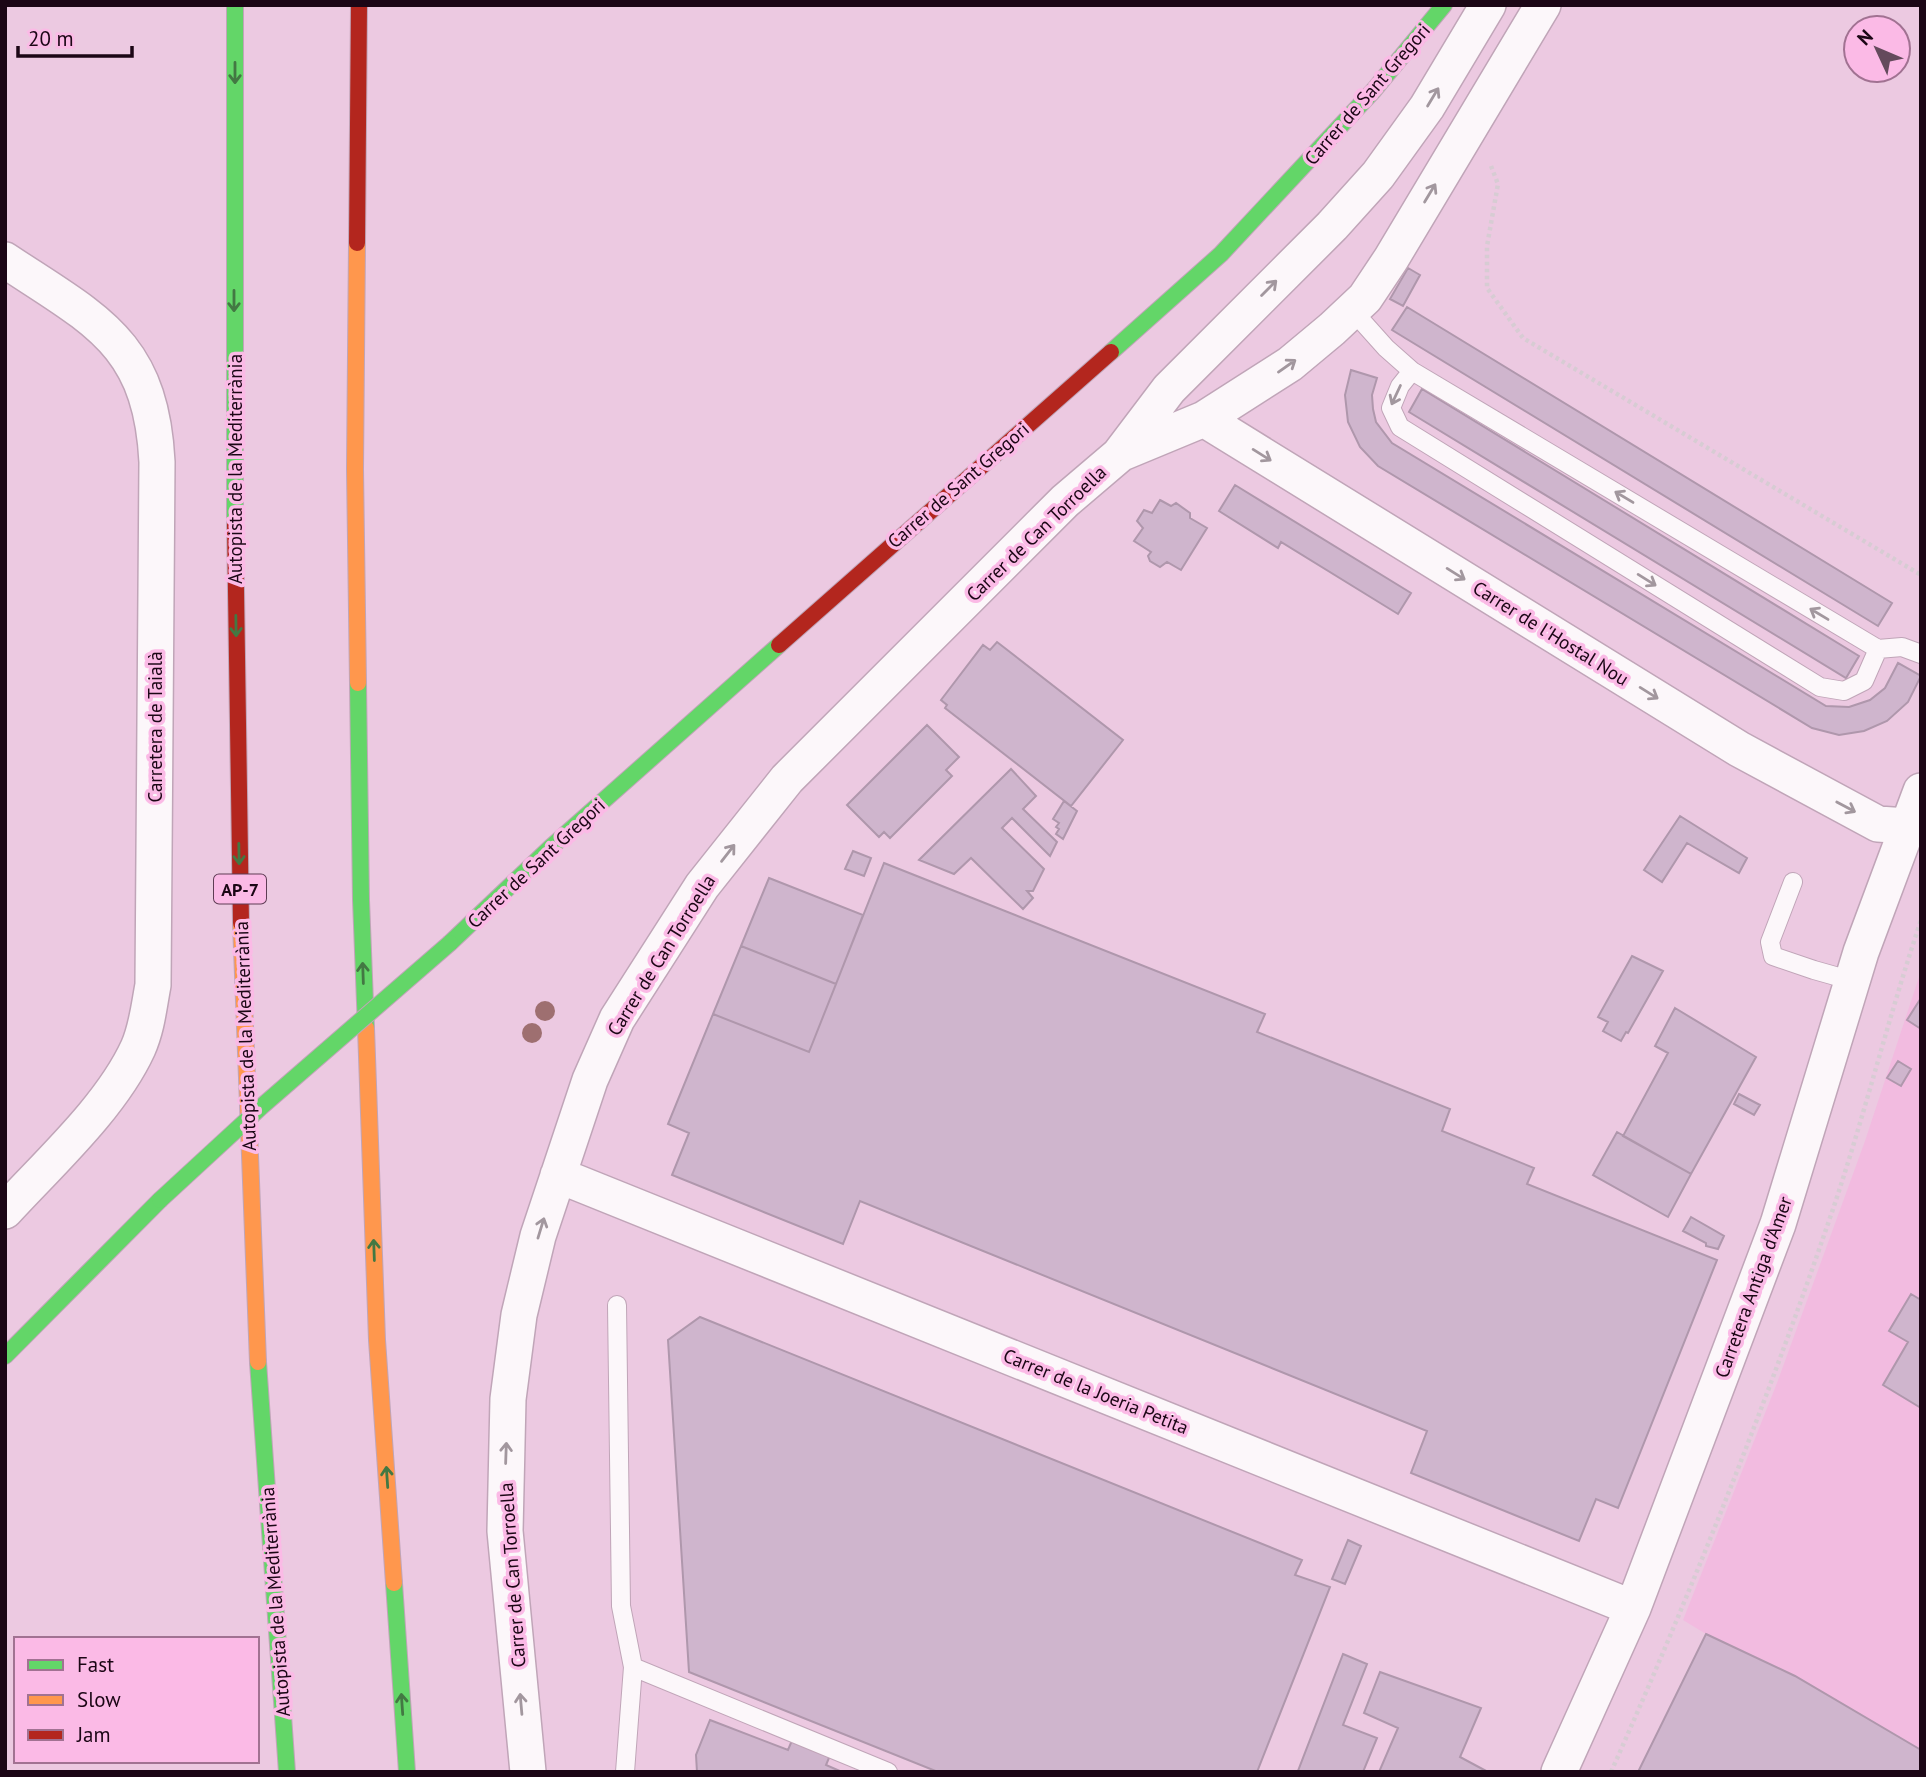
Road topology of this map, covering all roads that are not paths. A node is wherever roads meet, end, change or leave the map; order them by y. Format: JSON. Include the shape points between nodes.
{"nodes":[{"id":1,"x":235,"y":5,"type":"edge"},
{"id":2,"x":359,"y":5,"type":"edge"},
{"id":3,"x":1444,"y":5,"type":"edge"},
{"id":4,"x":1488,"y":5,"type":"edge"},
{"id":5,"x":1543,"y":5,"type":"edge"},
{"id":6,"x":5,"y":260,"type":"edge"},
{"id":7,"x":1352,"y":310,"type":"junction"},
{"id":8,"x":1412,"y":370,"type":"junction"},
{"id":9,"x":1204,"y":419,"type":"junction"},
{"id":10,"x":1119,"y":454,"type":"junction"},
{"id":11,"x":1878,"y":649,"type":"junction"},
{"id":12,"x":1921,"y":654,"type":"edge"},
{"id":13,"x":1921,"y":791,"type":"edge"},
{"id":14,"x":1907,"y":826,"type":"junction"},
{"id":15,"x":1793,"y":882,"type":"dead end"},
{"id":16,"x":1853,"y":981,"type":"junction"},
{"id":17,"x":558,"y":1175,"type":"junction"},
{"id":18,"x":5,"y":1210,"type":"edge"},
{"id":19,"x":617,"y":1305,"type":"dead end"},
{"id":20,"x":5,"y":1356,"type":"edge"},
{"id":21,"x":1633,"y":1608,"type":"junction"},
{"id":22,"x":633,"y":1667,"type":"junction"},
{"id":23,"x":287,"y":1772,"type":"edge"},
{"id":24,"x":407,"y":1772,"type":"edge"},
{"id":25,"x":528,"y":1772,"type":"edge"},
{"id":26,"x":625,"y":1772,"type":"edge"},
{"id":27,"x":888,"y":1772,"type":"edge"},
{"id":28,"x":1559,"y":1772,"type":"edge"}],
"edges":[{"from":1,"to":23,"type":"main road","name":"Autopista de la Mediterrània","number":"AP-7","one_way":true,"via":[[233,409],[239,878],[255,1320]]},
{"from":24,"to":2,"type":"main road","one_way":true,"via":[[377,1340],[360,900],[355,469]]},
{"from":3,"to":20,"type":"main road","name":"Carrer de Sant Gregori","bridge":true,"via":[[1374,90],[1221,254],[261,1107],[160,1200]]},
{"from":10,"to":4,"type":"street","name":"Carrer de Can Torroella","one_way":true,"via":[[1169,388],[1378,175],[1427,107]]},
{"from":7,"to":5,"type":"street","one_way":true,"via":[[1391,259]]},
{"from":6,"to":18,"type":"street","name":"Carretera de Taialà","via":[[115,338],[141,380],[156,436],[157,462],[153,985],[148,1011],[137,1049],[111,1092]]},
{"from":7,"to":8,"type":"lane"},
{"from":9,"to":7,"type":"street","one_way":true,"via":[[1290,364]]},
{"from":11,"to":8,"type":"lane","one_way":true},
{"from":8,"to":11,"type":"lane","one_way":true,"via":[[1391,408],[1399,427],[1821,687],[1844,691],[1864,681]]},
{"from":9,"to":10,"type":"street"},
{"from":9,"to":14,"type":"street","name":"Carrer de l'Hostal Nou","one_way":true,"via":[[1739,749],[1878,824]]},
{"from":17,"to":10,"type":"street","name":"Carrer de Can Torroella","one_way":true,"via":[[590,1080],[617,1019],[702,886],[787,779],[1065,501]]},
{"from":11,"to":12,"type":"lane","via":[[1902,647]]},
{"from":13,"to":14,"type":"street","name":"Carretera Antiga d'Amer"},
{"from":14,"to":16,"type":"street","name":"Carretera Antiga d'Amer"},
{"from":15,"to":16,"type":"lane","via":[[1770,942],[1773,956]]},
{"from":16,"to":21,"type":"street","name":"Carretera Antiga d'Amer","via":[[1778,1224]]},
{"from":17,"to":21,"type":"street","name":"Carrer de la Joeria Petita"},
{"from":25,"to":17,"type":"street","name":"Carrer de Can Torroella","one_way":true,"via":[[505,1531],[508,1399],[519,1315]]},
{"from":19,"to":22,"type":"lane","via":[[621,1606]]},
{"from":21,"to":28,"type":"street","name":"Carretera Antiga d'Amer"},
{"from":22,"to":26,"type":"lane"},
{"from":22,"to":27,"type":"lane"}]}
